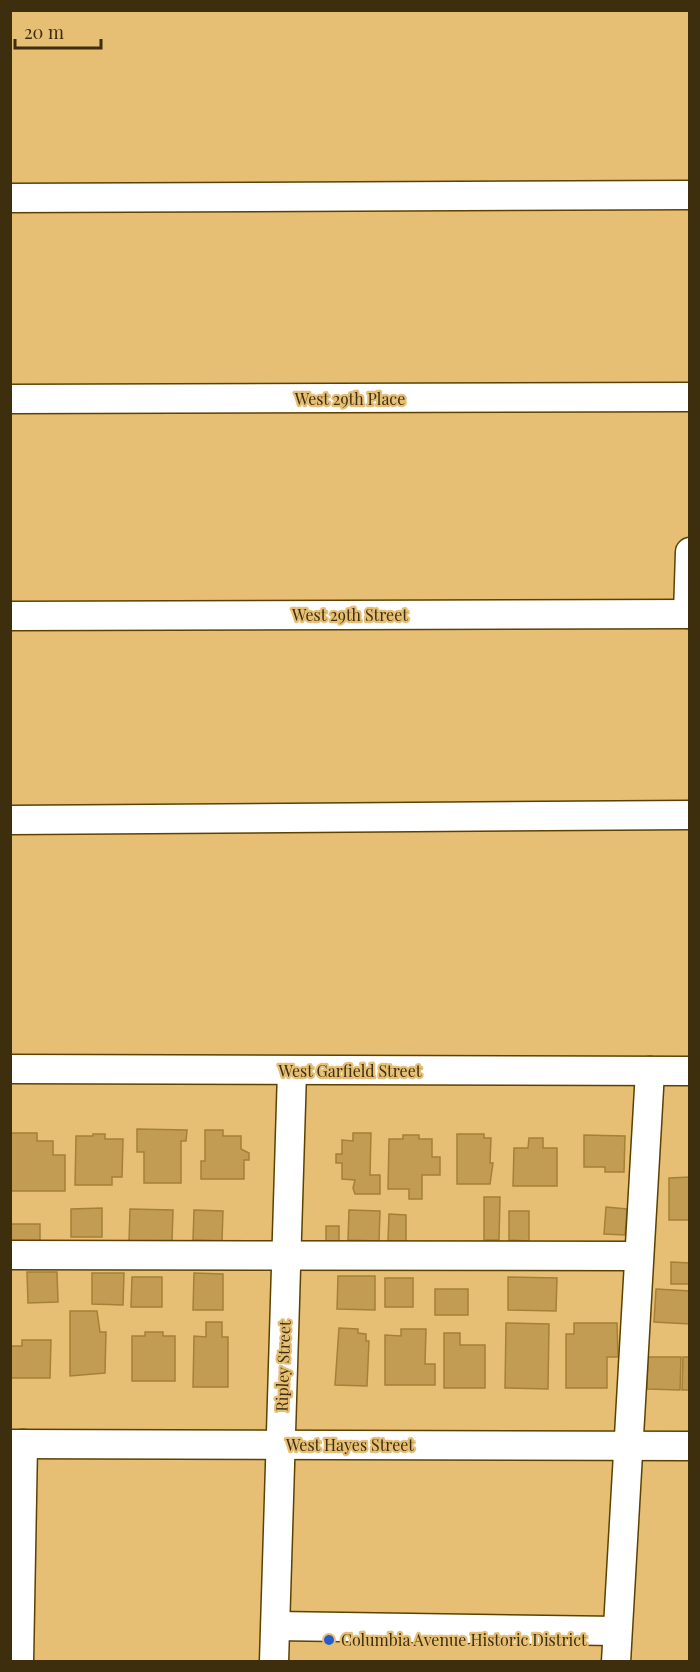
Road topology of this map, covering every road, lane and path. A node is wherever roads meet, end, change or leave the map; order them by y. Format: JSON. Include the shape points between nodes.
{"nodes":[{"id":1,"x":690,"y":195,"type":"edge"},
{"id":2,"x":10,"y":198,"type":"edge"},
{"id":3,"x":690,"y":398,"type":"edge"},
{"id":4,"x":10,"y":399,"type":"edge"},
{"id":5,"x":690,"y":552,"type":"edge"},
{"id":6,"x":689,"y":614,"type":"edge"},
{"id":7,"x":10,"y":616,"type":"edge"},
{"id":8,"x":690,"y":815,"type":"edge"},
{"id":9,"x":10,"y":820,"type":"edge"},
{"id":10,"x":10,"y":1069,"type":"edge"},
{"id":11,"x":292,"y":1071,"type":"junction"},
{"id":12,"x":650,"y":1071,"type":"junction"},
{"id":13,"x":690,"y":1071,"type":"edge"},
{"id":14,"x":10,"y":1255,"type":"edge"},
{"id":15,"x":639,"y":1256,"type":"junction"},
{"id":16,"x":286,"y":1258,"type":"junction"},
{"id":17,"x":17,"y":1444,"type":"edge"},
{"id":18,"x":280,"y":1445,"type":"junction"},
{"id":19,"x":628,"y":1446,"type":"junction"},
{"id":20,"x":690,"y":1446,"type":"edge"},
{"id":21,"x":276,"y":1626,"type":"junction"},
{"id":22,"x":617,"y":1631,"type":"junction"},
{"id":23,"x":19,"y":1662,"type":"edge"},
{"id":24,"x":274,"y":1662,"type":"edge"},
{"id":25,"x":616,"y":1662,"type":"edge"}],
"edges":[{"from":1,"to":2,"type":"street"},
{"from":3,"to":4,"type":"street","name":"West 29th Place"},
{"from":5,"to":6,"type":"street"},
{"from":6,"to":7,"type":"street","name":"West 29th Street"},
{"from":8,"to":9,"type":"street"},
{"from":10,"to":11,"type":"street","name":"West Garfield Street"},
{"from":11,"to":12,"type":"street","name":"West Garfield Street"},
{"from":11,"to":16,"type":"street","name":"Ripley Street"},
{"from":12,"to":13,"type":"street","name":"West Garfield Street"},
{"from":12,"to":15,"type":"street"},
{"from":14,"to":16,"type":"street"},
{"from":15,"to":16,"type":"street"},
{"from":15,"to":19,"type":"street"},
{"from":16,"to":18,"type":"street","name":"Ripley Street"},
{"from":17,"to":18,"type":"street","name":"West Hayes Street"},
{"from":17,"to":23,"type":"street"},
{"from":18,"to":19,"type":"street","name":"West Hayes Street"},
{"from":18,"to":21,"type":"street","name":"Ripley Street"},
{"from":19,"to":20,"type":"street","name":"West Hayes Street"},
{"from":19,"to":22,"type":"street"},
{"from":21,"to":22,"type":"street"},
{"from":21,"to":24,"type":"street","name":"Ripley Street"},
{"from":22,"to":25,"type":"street"}]}
